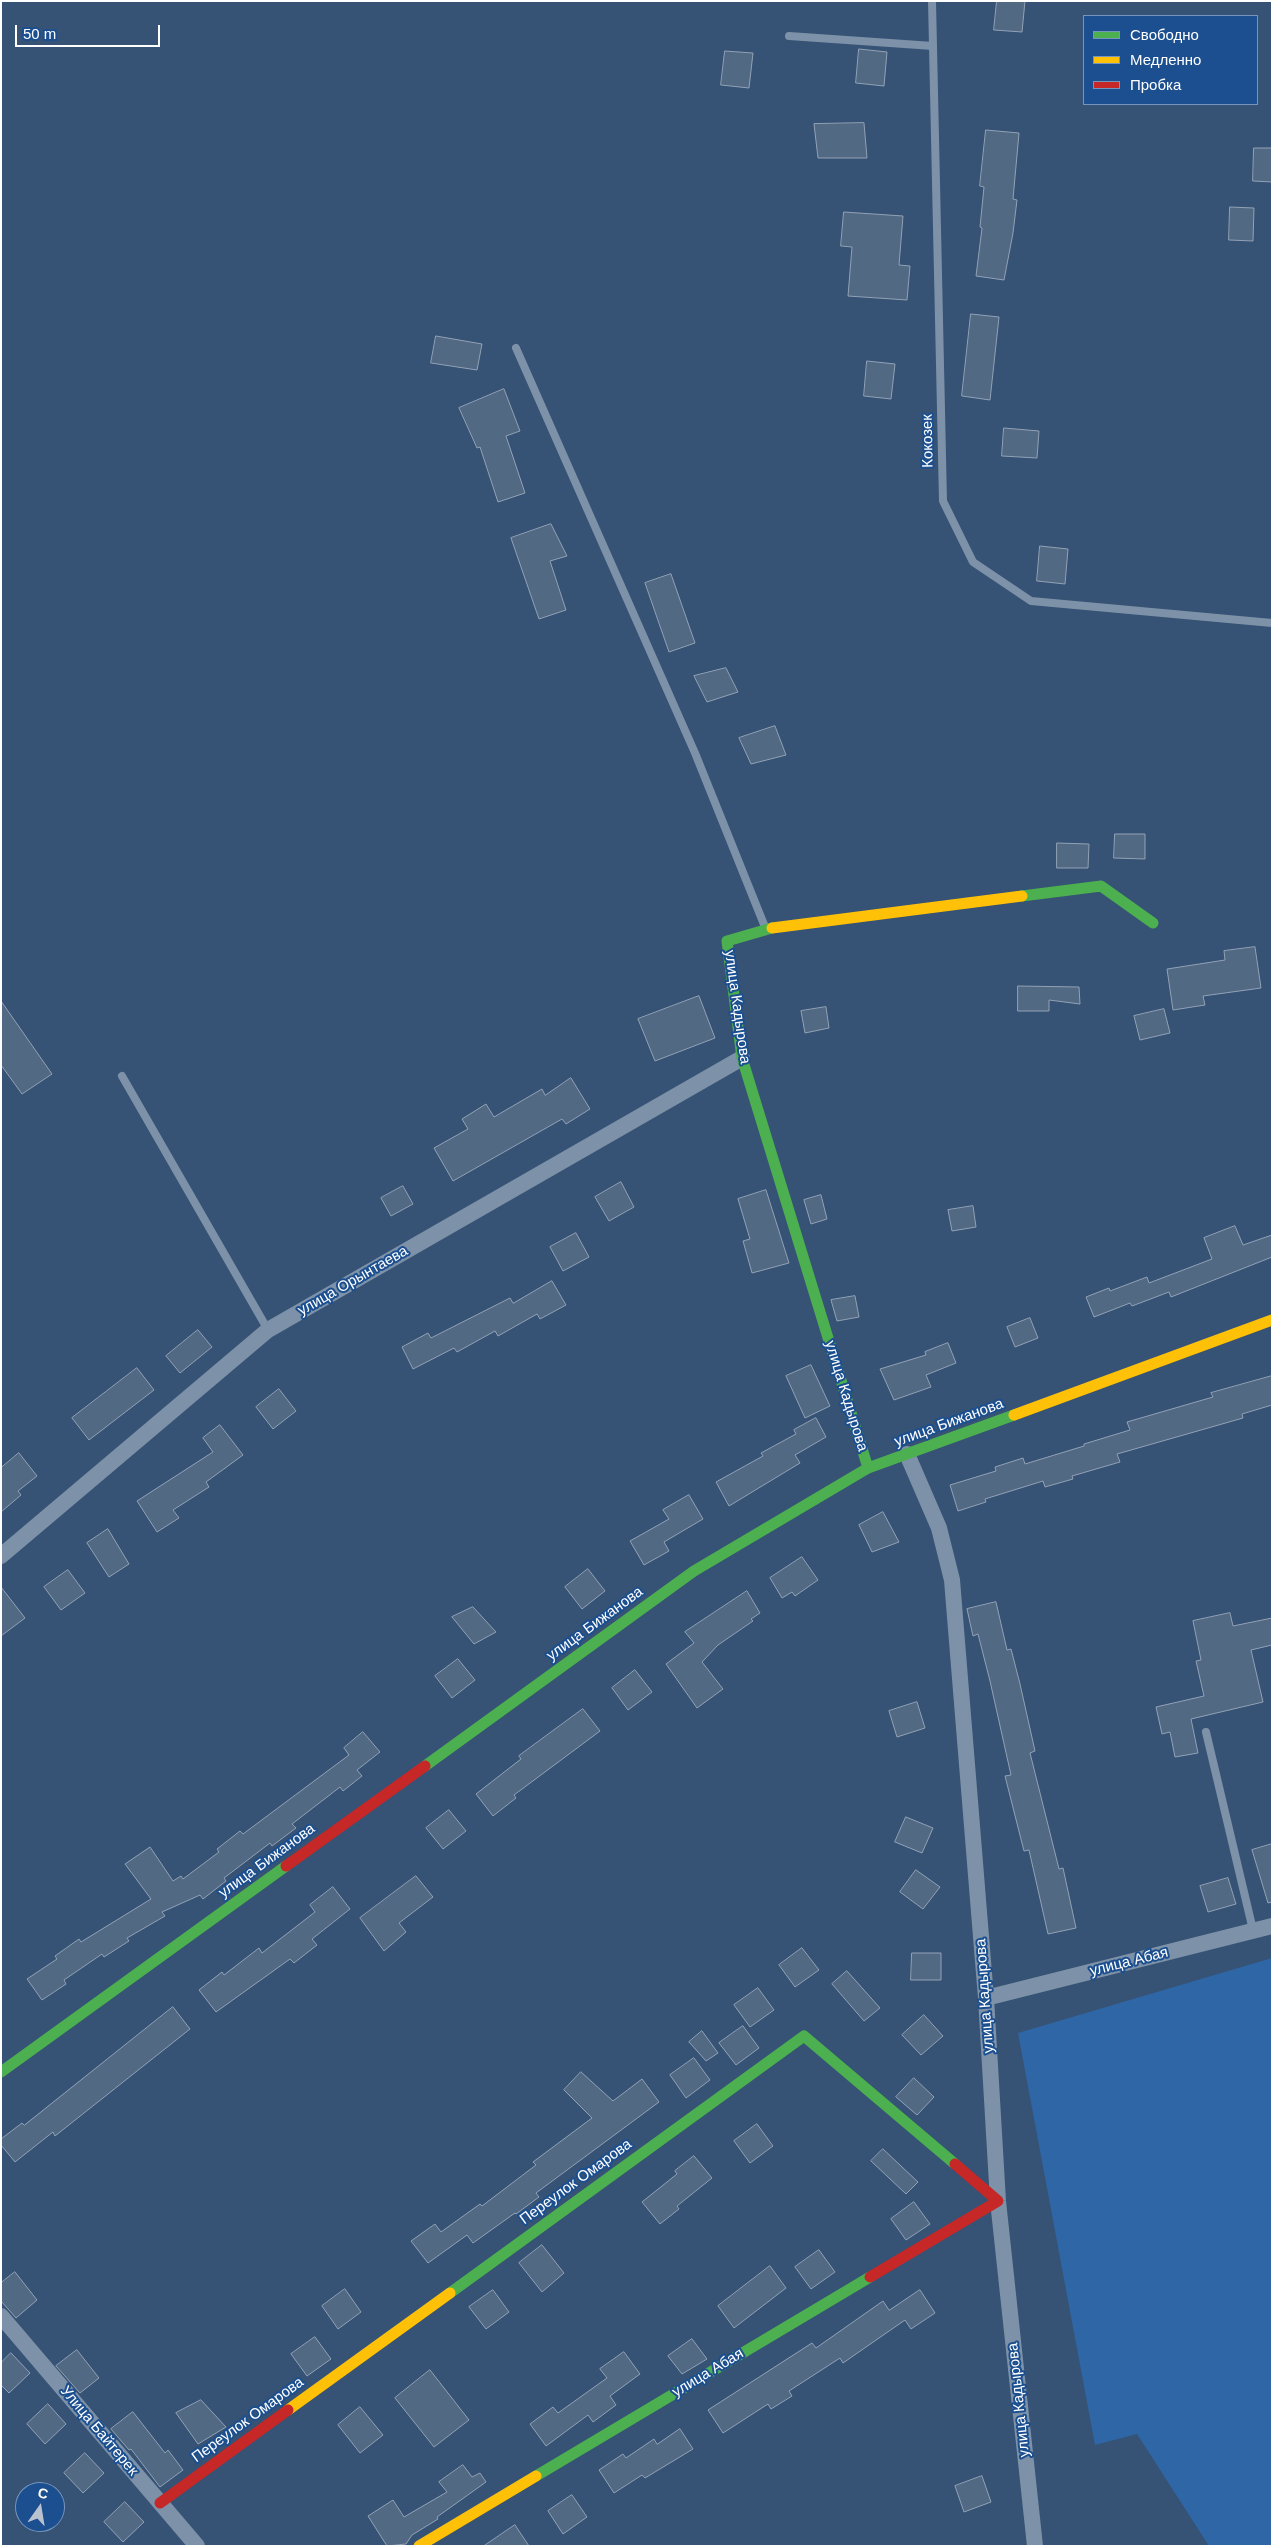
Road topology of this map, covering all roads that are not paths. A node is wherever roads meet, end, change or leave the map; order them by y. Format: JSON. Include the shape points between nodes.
{"nodes":[{"id":1,"x":932,"y":1,"type":"edge"},
{"id":2,"x":789,"y":36,"type":"dead end"},
{"id":3,"x":933,"y":46,"type":"junction"},
{"id":4,"x":516,"y":348,"type":"dead end"},
{"id":5,"x":1272,"y":623,"type":"edge"},
{"id":6,"x":1153,"y":923,"type":"dead end"},
{"id":7,"x":766,"y":929,"type":"junction"},
{"id":8,"x":742,"y":1058,"type":"junction"},
{"id":9,"x":122,"y":1076,"type":"dead end"},
{"id":10,"x":1272,"y":1320,"type":"edge"},
{"id":11,"x":268,"y":1330,"type":"junction"},
{"id":12,"x":907,"y":1454,"type":"junction"},
{"id":13,"x":868,"y":1468,"type":"junction"},
{"id":14,"x":1,"y":1556,"type":"edge"},
{"id":15,"x":1206,"y":1732,"type":"dead end"},
{"id":16,"x":1272,"y":1926,"type":"edge"},
{"id":17,"x":1253,"y":1930,"type":"junction"},
{"id":18,"x":986,"y":1998,"type":"junction"},
{"id":19,"x":1,"y":2072,"type":"edge"},
{"id":20,"x":998,"y":2201,"type":"junction"},
{"id":21,"x":1,"y":2316,"type":"edge"},
{"id":22,"x":160,"y":2503,"type":"junction"},
{"id":23,"x":197,"y":2546,"type":"edge"},
{"id":24,"x":419,"y":2546,"type":"edge"},
{"id":25,"x":1035,"y":2546,"type":"edge"}],
"edges":[{"from":1,"to":3,"type":"lane","name":"Кокозек"},
{"from":2,"to":3,"type":"lane"},
{"from":3,"to":5,"type":"lane","name":"Кокозек","via":[[943,501],[973,562],[1031,601]]},
{"from":4,"to":7,"type":"lane","via":[[695,753]]},
{"from":6,"to":7,"type":"street","name":"улица Кадырова","via":[[1101,886]]},
{"from":7,"to":8,"type":"street","name":"улица Кадырова","via":[[727,941]]},
{"from":8,"to":11,"type":"street","name":"улица Орынтаева"},
{"from":8,"to":13,"type":"street","name":"улица Кадырова"},
{"from":9,"to":11,"type":"lane"},
{"from":10,"to":12,"type":"street","name":"улица Бижанова"},
{"from":11,"to":14,"type":"street","name":"улица Орынтаева"},
{"from":12,"to":13,"type":"street","name":"улица Бижанова"},
{"from":12,"to":18,"type":"street","name":"улица Кадырова","via":[[939,1528],[952,1580]]},
{"from":13,"to":19,"type":"street","name":"улица Бижанова","via":[[694,1571]]},
{"from":15,"to":17,"type":"lane"},
{"from":16,"to":17,"type":"street","name":"улица Абая"},
{"from":17,"to":18,"type":"street","name":"улица Абая"},
{"from":18,"to":20,"type":"street","name":"улица Кадырова"},
{"from":20,"to":22,"type":"street","name":"Переулок Омарова","via":[[804,2036]]},
{"from":20,"to":24,"type":"street","name":"улица Абая"},
{"from":20,"to":25,"type":"street","name":"улица Кадырова"},
{"from":21,"to":22,"type":"street","name":"Улица Байтерек"},
{"from":22,"to":23,"type":"street","name":"Улица Байтерек"}]}
